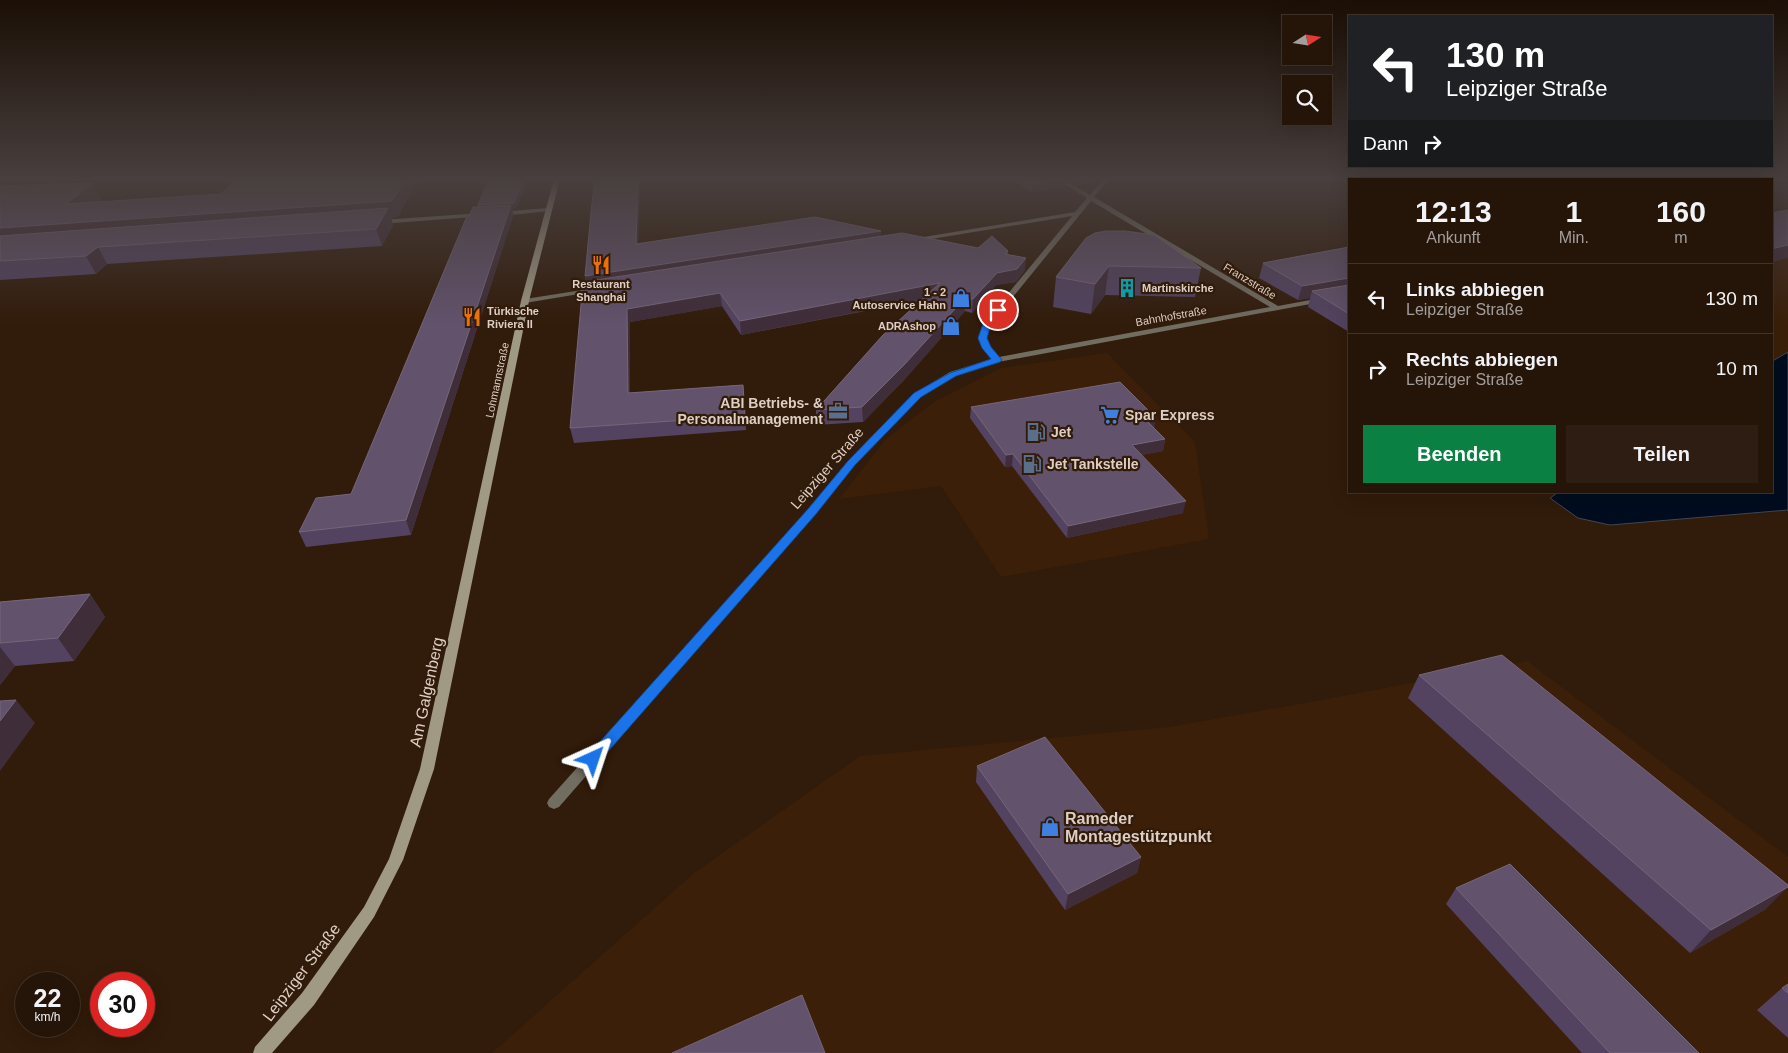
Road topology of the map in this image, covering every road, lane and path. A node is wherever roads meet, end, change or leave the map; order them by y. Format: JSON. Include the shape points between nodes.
{"nodes":[{"id":1,"x":543,"y":228,"type":"edge"},
{"id":2,"x":988,"y":228,"type":"edge"},
{"id":3,"x":1064,"y":228,"type":"edge"},
{"id":4,"x":1141,"y":228,"type":"edge"},
{"id":5,"x":908,"y":241,"type":"edge"},
{"id":6,"x":604,"y":289,"type":"edge"},
{"id":7,"x":1330,"y":298,"type":"edge"},
{"id":8,"x":525,"y":301,"type":"junction"},
{"id":9,"x":1276,"y":308,"type":"junction"},
{"id":10,"x":997,"y":360,"type":"junction"},
{"id":11,"x":489,"y":470,"type":"joint"},
{"id":12,"x":554,"y":803,"type":"dead end"},
{"id":13,"x":369,"y":912,"type":"joint"},
{"id":14,"x":261,"y":1053,"type":"edge"}],
"edges":[{"from":1,"to":8,"type":"main road","name":"Lohmannstraße"},
{"from":2,"to":5,"type":"street"},
{"from":3,"to":10,"type":"street","via":[[987,324],[982,338]]},
{"from":4,"to":9,"type":"street","name":"Franzstraße"},
{"from":6,"to":8,"type":"street"},
{"from":7,"to":9,"type":"street","name":"Bahnhofstraße"},
{"from":8,"to":11,"type":"main road","name":"Lohmannstraße"},
{"from":9,"to":10,"type":"street","name":"Bahnhofstraße"},
{"from":10,"to":12,"type":"street","name":"Leipziger Straße","via":[[953,374],[918,395],[851,463]]},
{"from":11,"to":13,"type":"main road","name":"Am Galgenberg","via":[[427,769],[396,860]]},
{"from":13,"to":14,"type":"main road","name":"Leipziger Straße","via":[[308,999]]}]}
